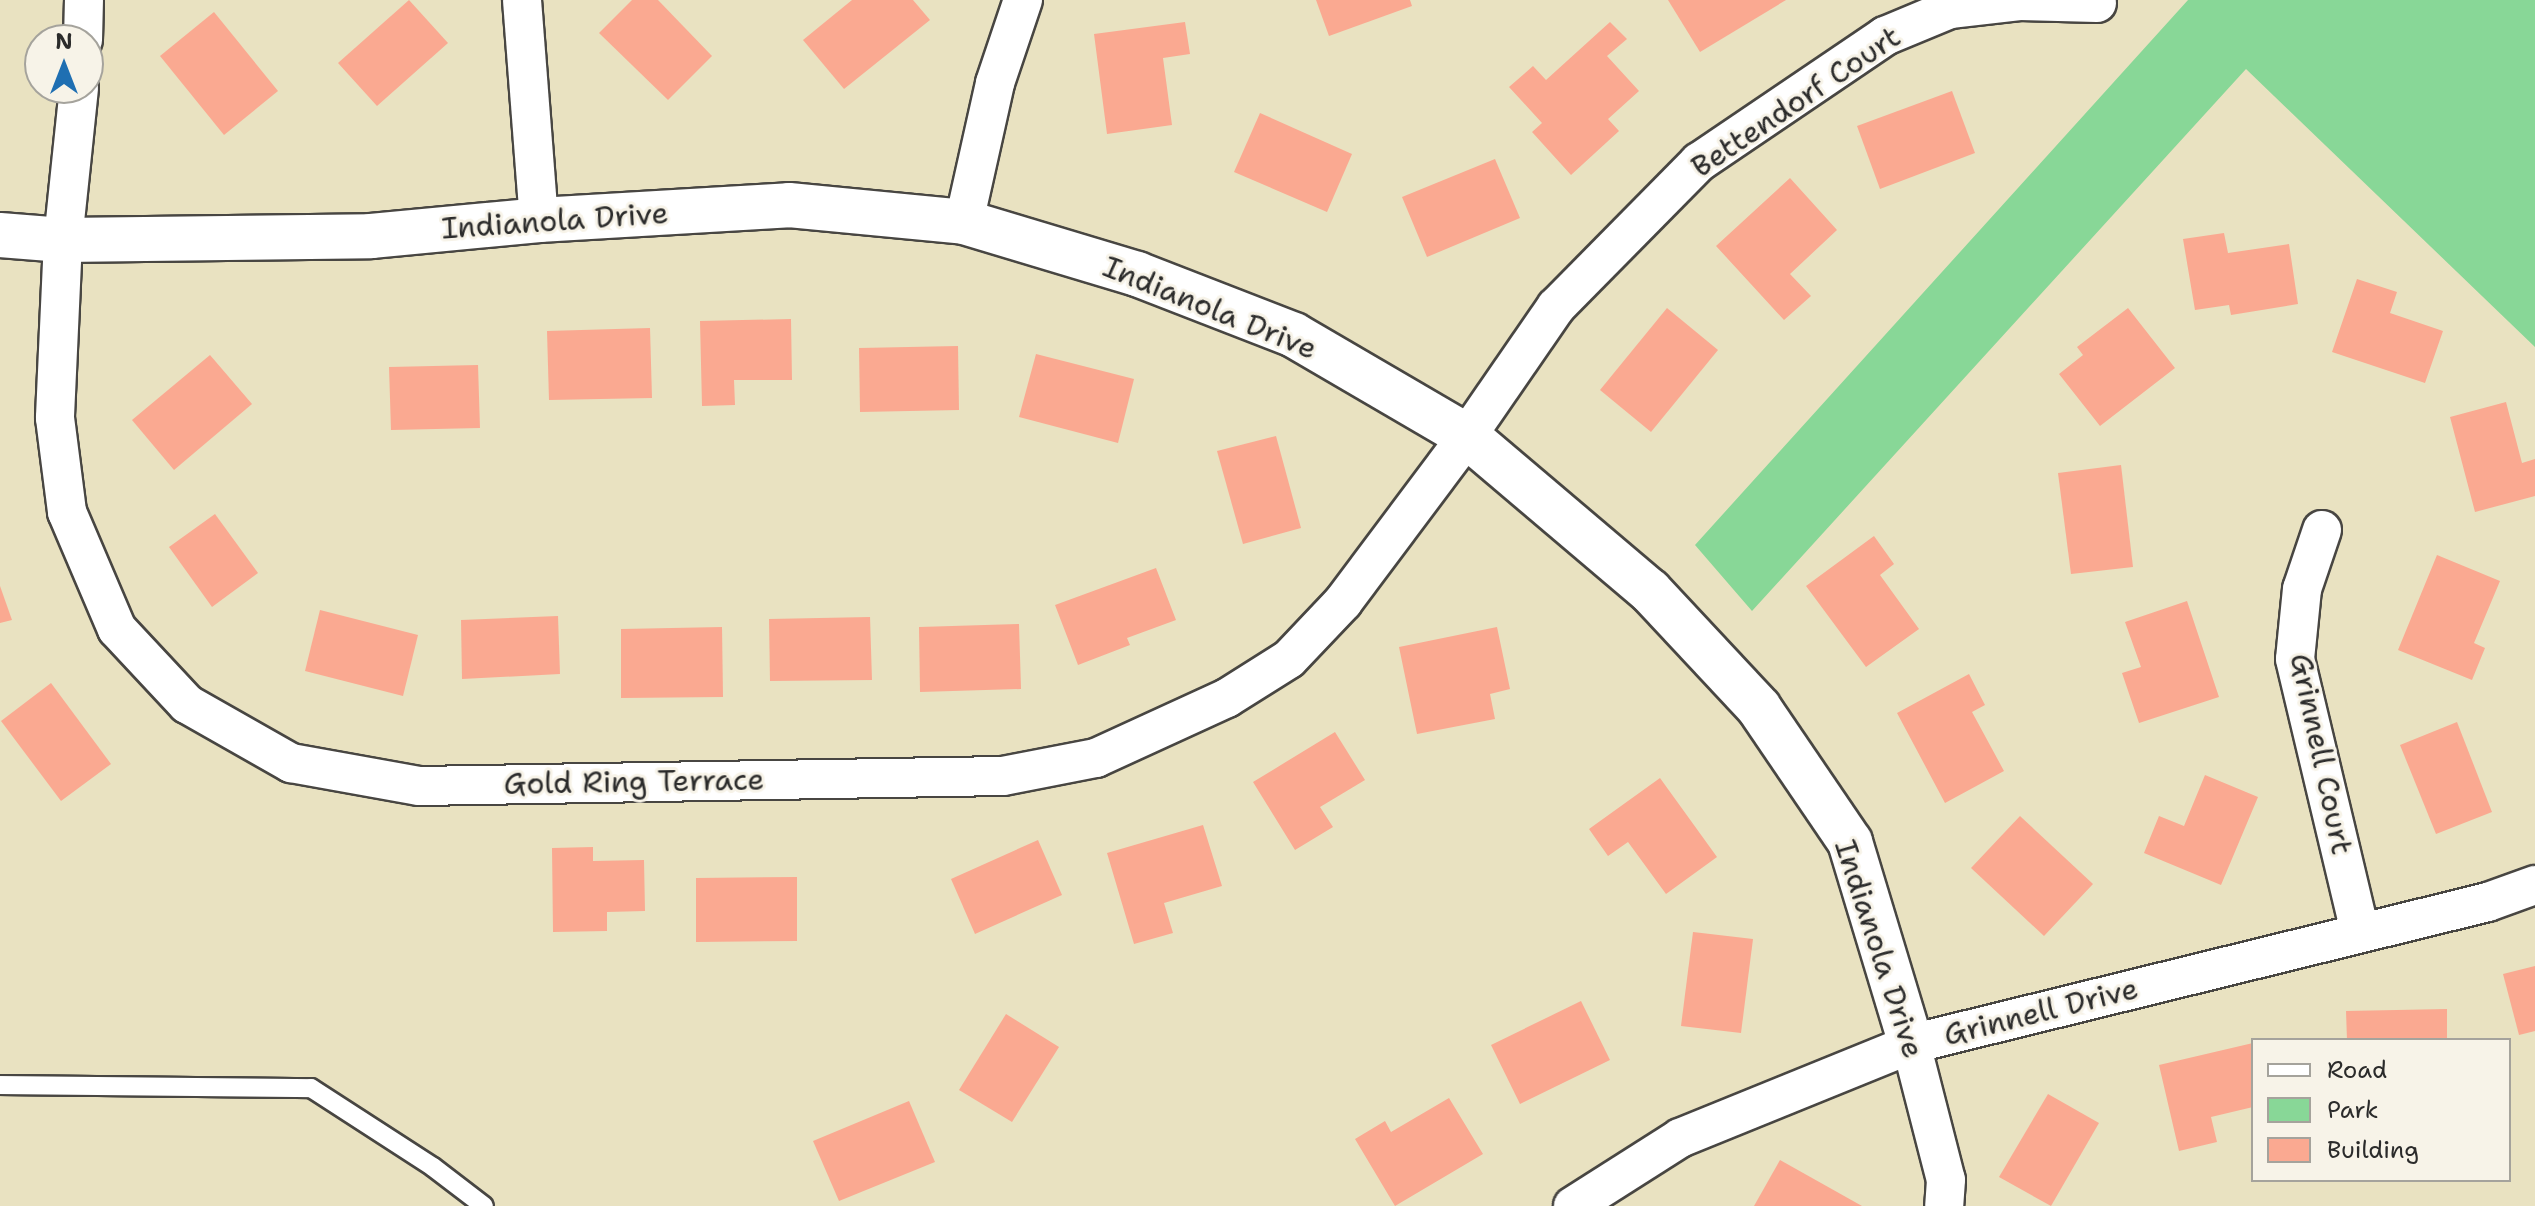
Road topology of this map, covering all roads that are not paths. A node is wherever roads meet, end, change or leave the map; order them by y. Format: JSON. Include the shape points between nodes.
{"nodes":[{"id":1,"x":84,"y":0,"type":"edge"},
{"id":2,"x":522,"y":0,"type":"edge"},
{"id":3,"x":1023,"y":0,"type":"edge"},
{"id":4,"x":2097,"y":3,"type":"dead end"},
{"id":5,"x":83,"y":24,"type":"edge"},
{"id":6,"x":77,"y":104,"type":"edge"},
{"id":7,"x":539,"y":220,"type":"junction"},
{"id":8,"x":964,"y":222,"type":"junction"},
{"id":9,"x":0,"y":235,"type":"edge"},
{"id":10,"x":63,"y":240,"type":"junction"},
{"id":11,"x":1467,"y":436,"type":"junction"},
{"id":12,"x":2322,"y":530,"type":"dead end"},
{"id":13,"x":2535,"y":885,"type":"edge"},
{"id":14,"x":2360,"y":932,"type":"junction"},
{"id":15,"x":1911,"y":1044,"type":"junction"},
{"id":16,"x":0,"y":1085,"type":"edge"},
{"id":17,"x":484,"y":1206,"type":"edge"},
{"id":18,"x":1573,"y":1206,"type":"edge"},
{"id":19,"x":1944,"y":1206,"type":"edge"}],
"edges":[{"from":1,"to":5,"type":"street"},
{"from":2,"to":7,"type":"street"},
{"from":3,"to":8,"type":"street","via":[[995,83]]},
{"from":4,"to":11,"type":"street","name":"Bettendorf Court","via":[[2020,1],[1950,9],[1885,36],[1699,162],[1556,307]]},
{"from":6,"to":10,"type":"street","name":"Gold Ring Terrace"},
{"from":7,"to":8,"type":"street","name":"Indianola Drive","via":[[789,205]]},
{"from":7,"to":10,"type":"street","name":"Indianola Drive","via":[[371,236]]},
{"from":8,"to":11,"type":"street","name":"Indianola Drive","via":[[1137,274],[1294,335]]},
{"from":9,"to":10,"type":"street","name":"Indianola Drive"},
{"from":10,"to":11,"type":"street","name":"Gold Ring Terrace","via":[[55,418],[67,512],[117,629],[187,704],[291,763],[419,786],[1003,776],[1096,758],[1227,698],[1289,659],[1343,602]]},
{"from":11,"to":15,"type":"street","name":"Indianola Drive","via":[[1650,591],[1759,708],[1850,842]]},
{"from":12,"to":14,"type":"street","name":"Grinnell Court","via":[[2302,589],[2295,659]]},
{"from":13,"to":14,"type":"street","name":"Grinnell Drive","via":[[2488,902]]},
{"from":14,"to":15,"type":"street","name":"Grinnell Drive"},
{"from":15,"to":18,"type":"street","name":"Grinnell Drive","via":[[1680,1138]]},
{"from":15,"to":19,"type":"street","name":"Indianola Drive","via":[[1946,1180]]},
{"from":16,"to":17,"type":"lane","via":[[311,1088]]}]}
